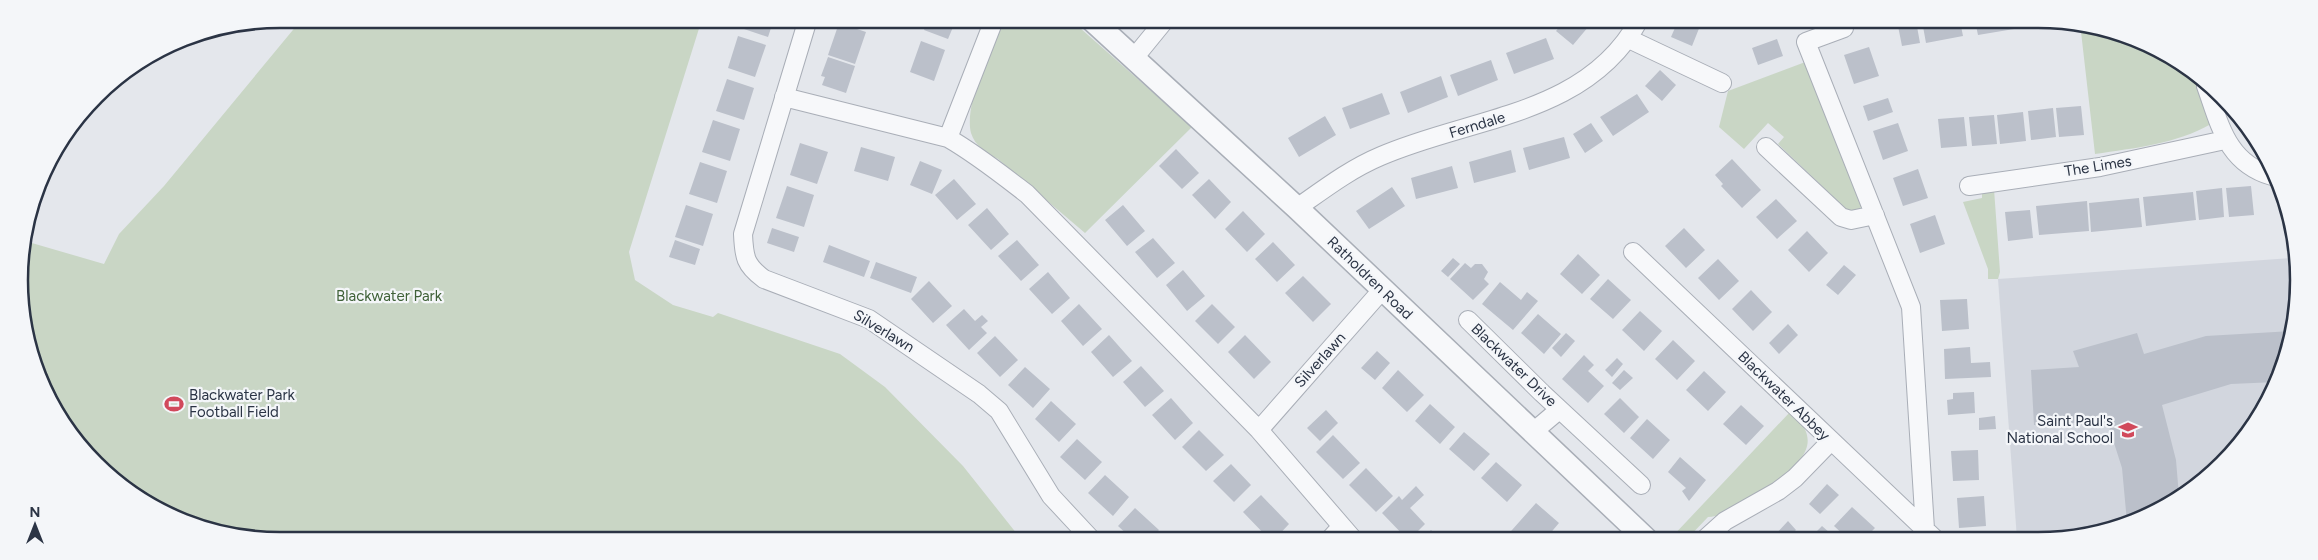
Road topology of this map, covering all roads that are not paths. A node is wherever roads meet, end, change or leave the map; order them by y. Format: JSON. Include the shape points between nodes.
{"nodes":[{"id":1,"x":806,"y":27,"type":"edge"},
{"id":2,"x":991,"y":27,"type":"edge"},
{"id":3,"x":1100,"y":27,"type":"edge"},
{"id":4,"x":1159,"y":27,"type":"edge"},
{"id":5,"x":1635,"y":27,"type":"edge"},
{"id":6,"x":1844,"y":28,"type":"dead end"},
{"id":7,"x":1629,"y":39,"type":"junction"},
{"id":8,"x":1134,"y":58,"type":"junction"},
{"id":9,"x":1722,"y":83,"type":"dead end"},
{"id":10,"x":2209,"y":94,"type":"edge"},
{"id":11,"x":784,"y":97,"type":"junction"},
{"id":12,"x":948,"y":138,"type":"junction"},
{"id":13,"x":2226,"y":140,"type":"junction"},
{"id":14,"x":1766,"y":147,"type":"dead end"},
{"id":15,"x":2266,"y":173,"type":"edge"},
{"id":16,"x":1968,"y":186,"type":"dead end"},
{"id":17,"x":1297,"y":208,"type":"junction"},
{"id":18,"x":1875,"y":215,"type":"junction"},
{"id":19,"x":1633,"y":252,"type":"dead end"},
{"id":20,"x":1382,"y":290,"type":"junction"},
{"id":21,"x":1468,"y":320,"type":"dead end"},
{"id":22,"x":1559,"y":410,"type":"junction"},
{"id":23,"x":1259,"y":430,"type":"junction"},
{"id":24,"x":1533,"y":432,"type":"junction"},
{"id":25,"x":1831,"y":441,"type":"junction"},
{"id":26,"x":1641,"y":485,"type":"dead end"},
{"id":27,"x":1084,"y":532,"type":"edge"},
{"id":28,"x":1340,"y":532,"type":"edge"},
{"id":29,"x":1639,"y":532,"type":"edge"},
{"id":30,"x":1713,"y":532,"type":"edge"},
{"id":31,"x":1928,"y":532,"type":"edge"},
{"id":32,"x":1930,"y":532,"type":"edge"}],
"edges":[{"from":1,"to":11,"type":"street","name":"Silverlawn"},
{"from":2,"to":12,"type":"street"},
{"from":3,"to":8,"type":"street","name":"Ratholdren Road"},
{"from":4,"to":8,"type":"street"},
{"from":5,"to":7,"type":"street","name":"Ferndale"},
{"from":6,"to":18,"type":"street","via":[[1806,42]]},
{"from":7,"to":9,"type":"street"},
{"from":7,"to":17,"type":"street","name":"Ferndale","via":[[1591,76],[1558,96],[1525,110],[1381,156],[1344,175]]},
{"from":8,"to":17,"type":"street","name":"Ratholdren Road"},
{"from":10,"to":13,"type":"street"},
{"from":11,"to":12,"type":"street"},
{"from":11,"to":27,"type":"street","name":"Silverlawn","via":[[743,234],[744,252],[750,268],[764,279],[869,319],[979,394],[999,411],[1051,496]]},
{"from":12,"to":23,"type":"street","via":[[971,151],[1027,194]]},
{"from":13,"to":15,"type":"street","via":[[2248,164]]},
{"from":13,"to":16,"type":"street","name":"The Limes","via":[[2100,167]]},
{"from":14,"to":18,"type":"street","via":[[1841,216],[1851,220]]},
{"from":17,"to":20,"type":"street","name":"Ratholdren Road"},
{"from":18,"to":32,"type":"street","via":[[1910,307]]},
{"from":19,"to":25,"type":"street","name":"Blackwater Abbey"},
{"from":20,"to":23,"type":"street","name":"Silverlawn"},
{"from":20,"to":24,"type":"street","name":"Ratholdren Road"},
{"from":21,"to":22,"type":"street","name":"Blackwater Drive"},
{"from":22,"to":24,"type":"street","name":"Blackwater Drive"},
{"from":22,"to":26,"type":"street","name":"Blackwater Drive"},
{"from":23,"to":28,"type":"street"},
{"from":24,"to":29,"type":"street","name":"Ratholdren Road"},
{"from":25,"to":30,"type":"street","via":[[1789,482]]},
{"from":25,"to":31,"type":"street","name":"Blackwater Abbey"}]}
